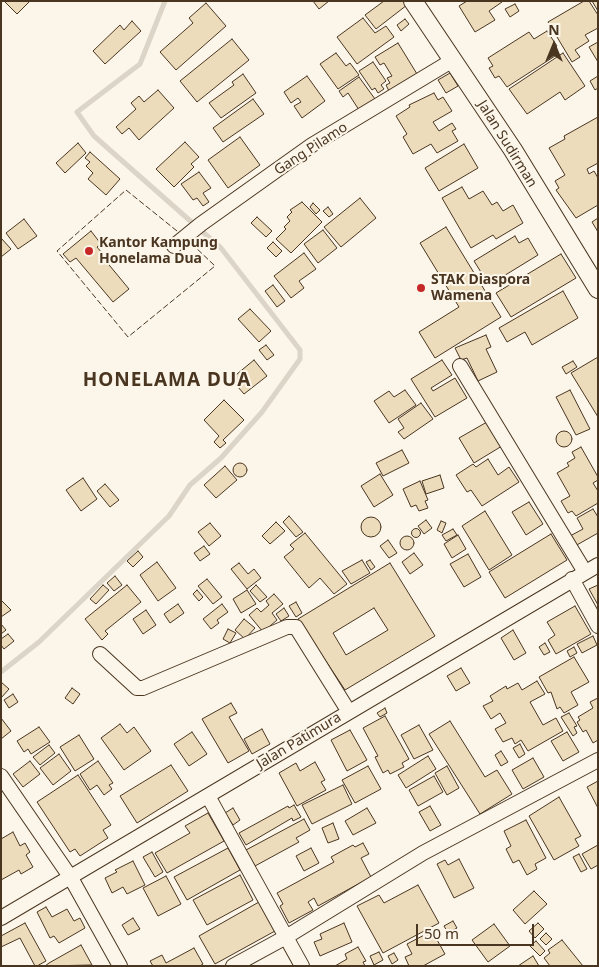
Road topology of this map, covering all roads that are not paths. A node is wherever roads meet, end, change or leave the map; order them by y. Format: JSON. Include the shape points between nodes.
{"nodes":[{"id":1,"x":413,"y":1,"type":"edge"},
{"id":2,"x":453,"y":60,"type":"junction"},
{"id":3,"x":174,"y":246,"type":"dead end"},
{"id":4,"x":598,"y":289,"type":"edge"},
{"id":5,"x":460,"y":366,"type":"dead end"},
{"id":6,"x":598,"y":565,"type":"edge"},
{"id":7,"x":585,"y":572,"type":"junction"},
{"id":8,"x":572,"y":579,"type":"junction"},
{"id":9,"x":598,"y":626,"type":"edge"},
{"id":10,"x":100,"y":654,"type":"dead end"},
{"id":11,"x":349,"y":712,"type":"junction"},
{"id":12,"x":598,"y":760,"type":"edge"},
{"id":13,"x":1,"y":776,"type":"edge"},
{"id":14,"x":208,"y":796,"type":"junction"},
{"id":15,"x":71,"y":878,"type":"junction"},
{"id":16,"x":1,"y":918,"type":"edge"},
{"id":17,"x":286,"y":937,"type":"junction"},
{"id":18,"x":120,"y":966,"type":"edge"},
{"id":19,"x":233,"y":966,"type":"edge"},
{"id":20,"x":302,"y":966,"type":"edge"}],
"edges":[{"from":1,"to":2,"type":"street","name":"Jalan Sudirman"},
{"from":2,"to":3,"type":"street","name":"Gang Pilamo","via":[[312,146]]},
{"from":2,"to":4,"type":"street","name":"Jalan Sudirman","via":[[513,150]]},
{"from":5,"to":7,"type":"street"},
{"from":6,"to":7,"type":"street","name":"Jalan Patimura"},
{"from":7,"to":8,"type":"street","name":"Jalan Patimura"},
{"from":8,"to":9,"type":"street"},
{"from":8,"to":11,"type":"street","name":"Jalan Patimura"},
{"from":10,"to":11,"type":"street","via":[[137,688],[143,688],[287,627],[296,627]]},
{"from":11,"to":14,"type":"street","name":"Jalan Patimura"},
{"from":12,"to":17,"type":"street","via":[[423,853]]},
{"from":13,"to":15,"type":"street"},
{"from":14,"to":15,"type":"street","name":"Jalan Patimura"},
{"from":14,"to":17,"type":"street"},
{"from":15,"to":16,"type":"street","name":"Jalan Patimura"},
{"from":15,"to":18,"type":"street"},
{"from":17,"to":19,"type":"street"},
{"from":17,"to":20,"type":"street"}]}
